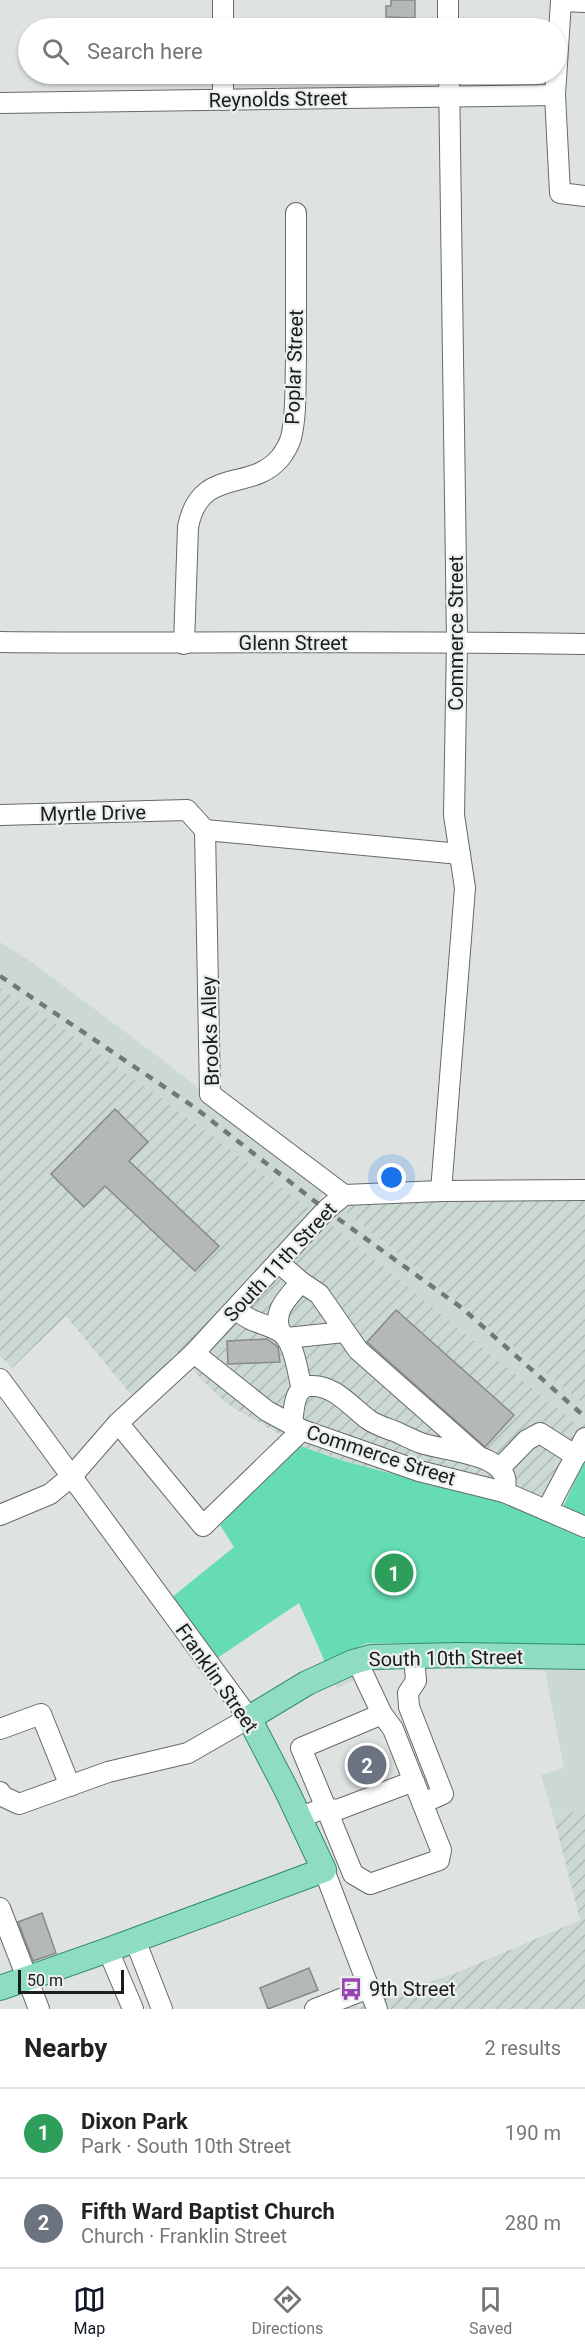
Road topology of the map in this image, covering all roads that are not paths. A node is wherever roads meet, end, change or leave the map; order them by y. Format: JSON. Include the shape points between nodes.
{"nodes":[{"id":1,"x":223,"y":0,"type":"edge"},
{"id":2,"x":448,"y":0,"type":"edge"},
{"id":3,"x":585,"y":2,"type":"edge"},
{"id":4,"x":223,"y":18,"type":"edge"},
{"id":5,"x":448,"y":18,"type":"edge"},
{"id":6,"x":560,"y":18,"type":"edge"},
{"id":7,"x":223,"y":84,"type":"edge"},
{"id":8,"x":449,"y":84,"type":"edge"},
{"id":9,"x":556,"y":84,"type":"edge"},
{"id":10,"x":449,"y":95,"type":"junction"},
{"id":11,"x":555,"y":95,"type":"junction"},
{"id":12,"x":223,"y":100,"type":"junction"},
{"id":13,"x":0,"y":103,"type":"edge"},
{"id":14,"x":585,"y":196,"type":"edge"},
{"id":15,"x":296,"y":213,"type":"dead end"},
{"id":16,"x":457,"y":641,"type":"junction"},
{"id":17,"x":0,"y":642,"type":"edge"},
{"id":18,"x":184,"y":644,"type":"junction"},
{"id":19,"x":585,"y":644,"type":"edge"},
{"id":20,"x":0,"y":815,"type":"edge"},
{"id":21,"x":205,"y":830,"type":"junction"},
{"id":22,"x":460,"y":854,"type":"junction"},
{"id":23,"x":585,"y":1190,"type":"edge"},
{"id":24,"x":441,"y":1191,"type":"junction"},
{"id":25,"x":344,"y":1195,"type":"junction"},
{"id":26,"x":278,"y":1262,"type":"junction"},
{"id":27,"x":302,"y":1282,"type":"junction"},
{"id":28,"x":235,"y":1309,"type":"junction"},
{"id":29,"x":344,"y":1332,"type":"junction"},
{"id":30,"x":284,"y":1334,"type":"junction"},
{"id":31,"x":194,"y":1353,"type":"junction"},
{"id":32,"x":0,"y":1379,"type":"edge"},
{"id":33,"x":302,"y":1389,"type":"junction"},
{"id":34,"x":118,"y":1423,"type":"junction"},
{"id":35,"x":297,"y":1427,"type":"junction"},
{"id":36,"x":580,"y":1447,"type":"edge"},
{"id":37,"x":479,"y":1456,"type":"junction"},
{"id":38,"x":500,"y":1468,"type":"junction"},
{"id":39,"x":72,"y":1476,"type":"junction"},
{"id":40,"x":504,"y":1492,"type":"junction"},
{"id":41,"x":547,"y":1510,"type":"junction"},
{"id":42,"x":0,"y":1515,"type":"edge"},
{"id":43,"x":585,"y":1527,"type":"edge"},
{"id":44,"x":414,"y":1656,"type":"junction"},
{"id":45,"x":585,"y":1658,"type":"edge"},
{"id":46,"x":357,"y":1661,"type":"junction"},
{"id":47,"x":382,"y":1714,"type":"junction"},
{"id":48,"x":249,"y":1718,"type":"junction"},
{"id":49,"x":0,"y":1729,"type":"edge"},
{"id":50,"x":414,"y":1781,"type":"junction"},
{"id":51,"x":70,"y":1786,"type":"junction"},
{"id":52,"x":0,"y":1792,"type":"edge"},
{"id":53,"x":423,"y":1803,"type":"junction"},
{"id":54,"x":326,"y":1808,"type":"junction"},
{"id":55,"x":299,"y":1817,"type":"junction"},
{"id":56,"x":324,"y":1870,"type":"junction"},
{"id":57,"x":0,"y":1908,"type":"edge"},
{"id":58,"x":135,"y":1940,"type":"junction"},
{"id":59,"x":108,"y":1950,"type":"junction"},
{"id":60,"x":26,"y":1979,"type":"junction"},
{"id":61,"x":0,"y":1988,"type":"edge"},
{"id":62,"x":369,"y":1989,"type":"junction"},
{"id":63,"x":39,"y":2009,"type":"edge"},
{"id":64,"x":133,"y":2009,"type":"edge"},
{"id":65,"x":162,"y":2009,"type":"edge"},
{"id":66,"x":315,"y":2009,"type":"edge"},
{"id":67,"x":377,"y":2009,"type":"edge"}],
"edges":[{"from":1,"to":4,"type":"street"},
{"from":2,"to":5,"type":"street"},
{"from":3,"to":6,"type":"street","via":[[561,1]]},
{"from":7,"to":12,"type":"street"},
{"from":8,"to":10,"type":"street","name":"Commerce Street"},
{"from":9,"to":11,"type":"street"},
{"from":10,"to":11,"type":"street","name":"Reynolds Street"},
{"from":10,"to":12,"type":"street","name":"Reynolds Street"},
{"from":10,"to":16,"type":"street","name":"Commerce Street"},
{"from":11,"to":14,"type":"street","via":[[560,193]]},
{"from":12,"to":13,"type":"street","name":"Reynolds Street"},
{"from":15,"to":18,"type":"street","name":"Poplar Street","via":[[295,394],[291,439],[268,470],[219,484],[204,494],[191,512]]},
{"from":16,"to":18,"type":"street","name":"Glenn Street"},
{"from":16,"to":19,"type":"street","name":"Glenn Street"},
{"from":16,"to":22,"type":"street","name":"Commerce Street","via":[[454,815]]},
{"from":17,"to":18,"type":"street","name":"Glenn Street"},
{"from":20,"to":21,"type":"street","name":"Myrtle Drive","via":[[186,810]]},
{"from":21,"to":22,"type":"street"},
{"from":21,"to":25,"type":"street","name":"Brooks Alley","via":[[210,1094]]},
{"from":22,"to":24,"type":"street","name":"Commerce Street","via":[[465,888]]},
{"from":23,"to":24,"type":"street","name":"South 11th Street"},
{"from":24,"to":25,"type":"street","name":"South 11th Street"},
{"from":25,"to":26,"type":"street","name":"South 11th Street"},
{"from":26,"to":27,"type":"street"},
{"from":26,"to":28,"type":"street","name":"South 11th Street"},
{"from":27,"to":29,"type":"street","via":[[319,1294]]},
{"from":27,"to":30,"type":"street","via":[[277,1315],[276,1321]]},
{"from":28,"to":30,"type":"street","via":[[248,1320]]},
{"from":28,"to":31,"type":"street","name":"South 11th Street"},
{"from":29,"to":30,"type":"street"},
{"from":29,"to":37,"type":"street","via":[[357,1350]]},
{"from":30,"to":33,"type":"street"},
{"from":31,"to":34,"type":"street","name":"South 11th Street"},
{"from":31,"to":35,"type":"street","name":"Commerce Street","via":[[267,1411]]},
{"from":32,"to":39,"type":"street","name":"Franklin Street"},
{"from":33,"to":35,"type":"street","via":[[297,1394]]},
{"from":33,"to":37,"type":"street","via":[[310,1386],[332,1390],[371,1422],[423,1444]]},
{"from":34,"to":35,"type":"street","via":[[204,1526]]},
{"from":34,"to":39,"type":"street","name":"South 11th Street"},
{"from":35,"to":40,"type":"street","name":"Commerce Street","via":[[419,1471]]},
{"from":36,"to":38,"type":"street","via":[[540,1433],[527,1440]]},
{"from":36,"to":41,"type":"street"},
{"from":37,"to":38,"type":"street"},
{"from":38,"to":40,"type":"street","via":[[506,1478]]},
{"from":39,"to":42,"type":"street","name":"South 11th Street","via":[[50,1494]]},
{"from":39,"to":48,"type":"street","name":"Franklin Street"},
{"from":40,"to":41,"type":"street","name":"Commerce Street"},
{"from":41,"to":43,"type":"street","name":"Commerce Street"},
{"from":44,"to":45,"type":"main road","name":"South 10th Street"},
{"from":44,"to":46,"type":"main road","name":"South 10th Street"},
{"from":44,"to":53,"type":"street","via":[[416,1681],[408,1693],[409,1707],[443,1794]]},
{"from":46,"to":47,"type":"street"},
{"from":46,"to":48,"type":"main road","name":"South 10th Street","via":[[307,1683]]},
{"from":47,"to":50,"type":"street","via":[[393,1729]]},
{"from":47,"to":54,"type":"street","via":[[301,1748]]},
{"from":48,"to":51,"type":"street","via":[[188,1753],[108,1772]]},
{"from":48,"to":55,"type":"main road","name":"Franklin Street"},
{"from":49,"to":51,"type":"street","via":[[41,1714]]},
{"from":50,"to":53,"type":"street"},
{"from":50,"to":54,"type":"street","via":[[337,1810]]},
{"from":51,"to":52,"type":"street","via":[[19,1804]]},
{"from":53,"to":54,"type":"street","via":[[441,1850],[439,1860],[370,1884],[353,1874]]},
{"from":54,"to":55,"type":"street"},
{"from":55,"to":56,"type":"main road","name":"Franklin Street"},
{"from":56,"to":58,"type":"main road"},
{"from":56,"to":62,"type":"street","name":"Franklin Street"},
{"from":57,"to":60,"type":"street"},
{"from":58,"to":59,"type":"main road"},
{"from":58,"to":65,"type":"street"},
{"from":59,"to":60,"type":"main road"},
{"from":59,"to":64,"type":"street"},
{"from":60,"to":61,"type":"main road"},
{"from":60,"to":63,"type":"street"},
{"from":62,"to":66,"type":"street"},
{"from":62,"to":67,"type":"street","name":"Franklin Street"}]}
